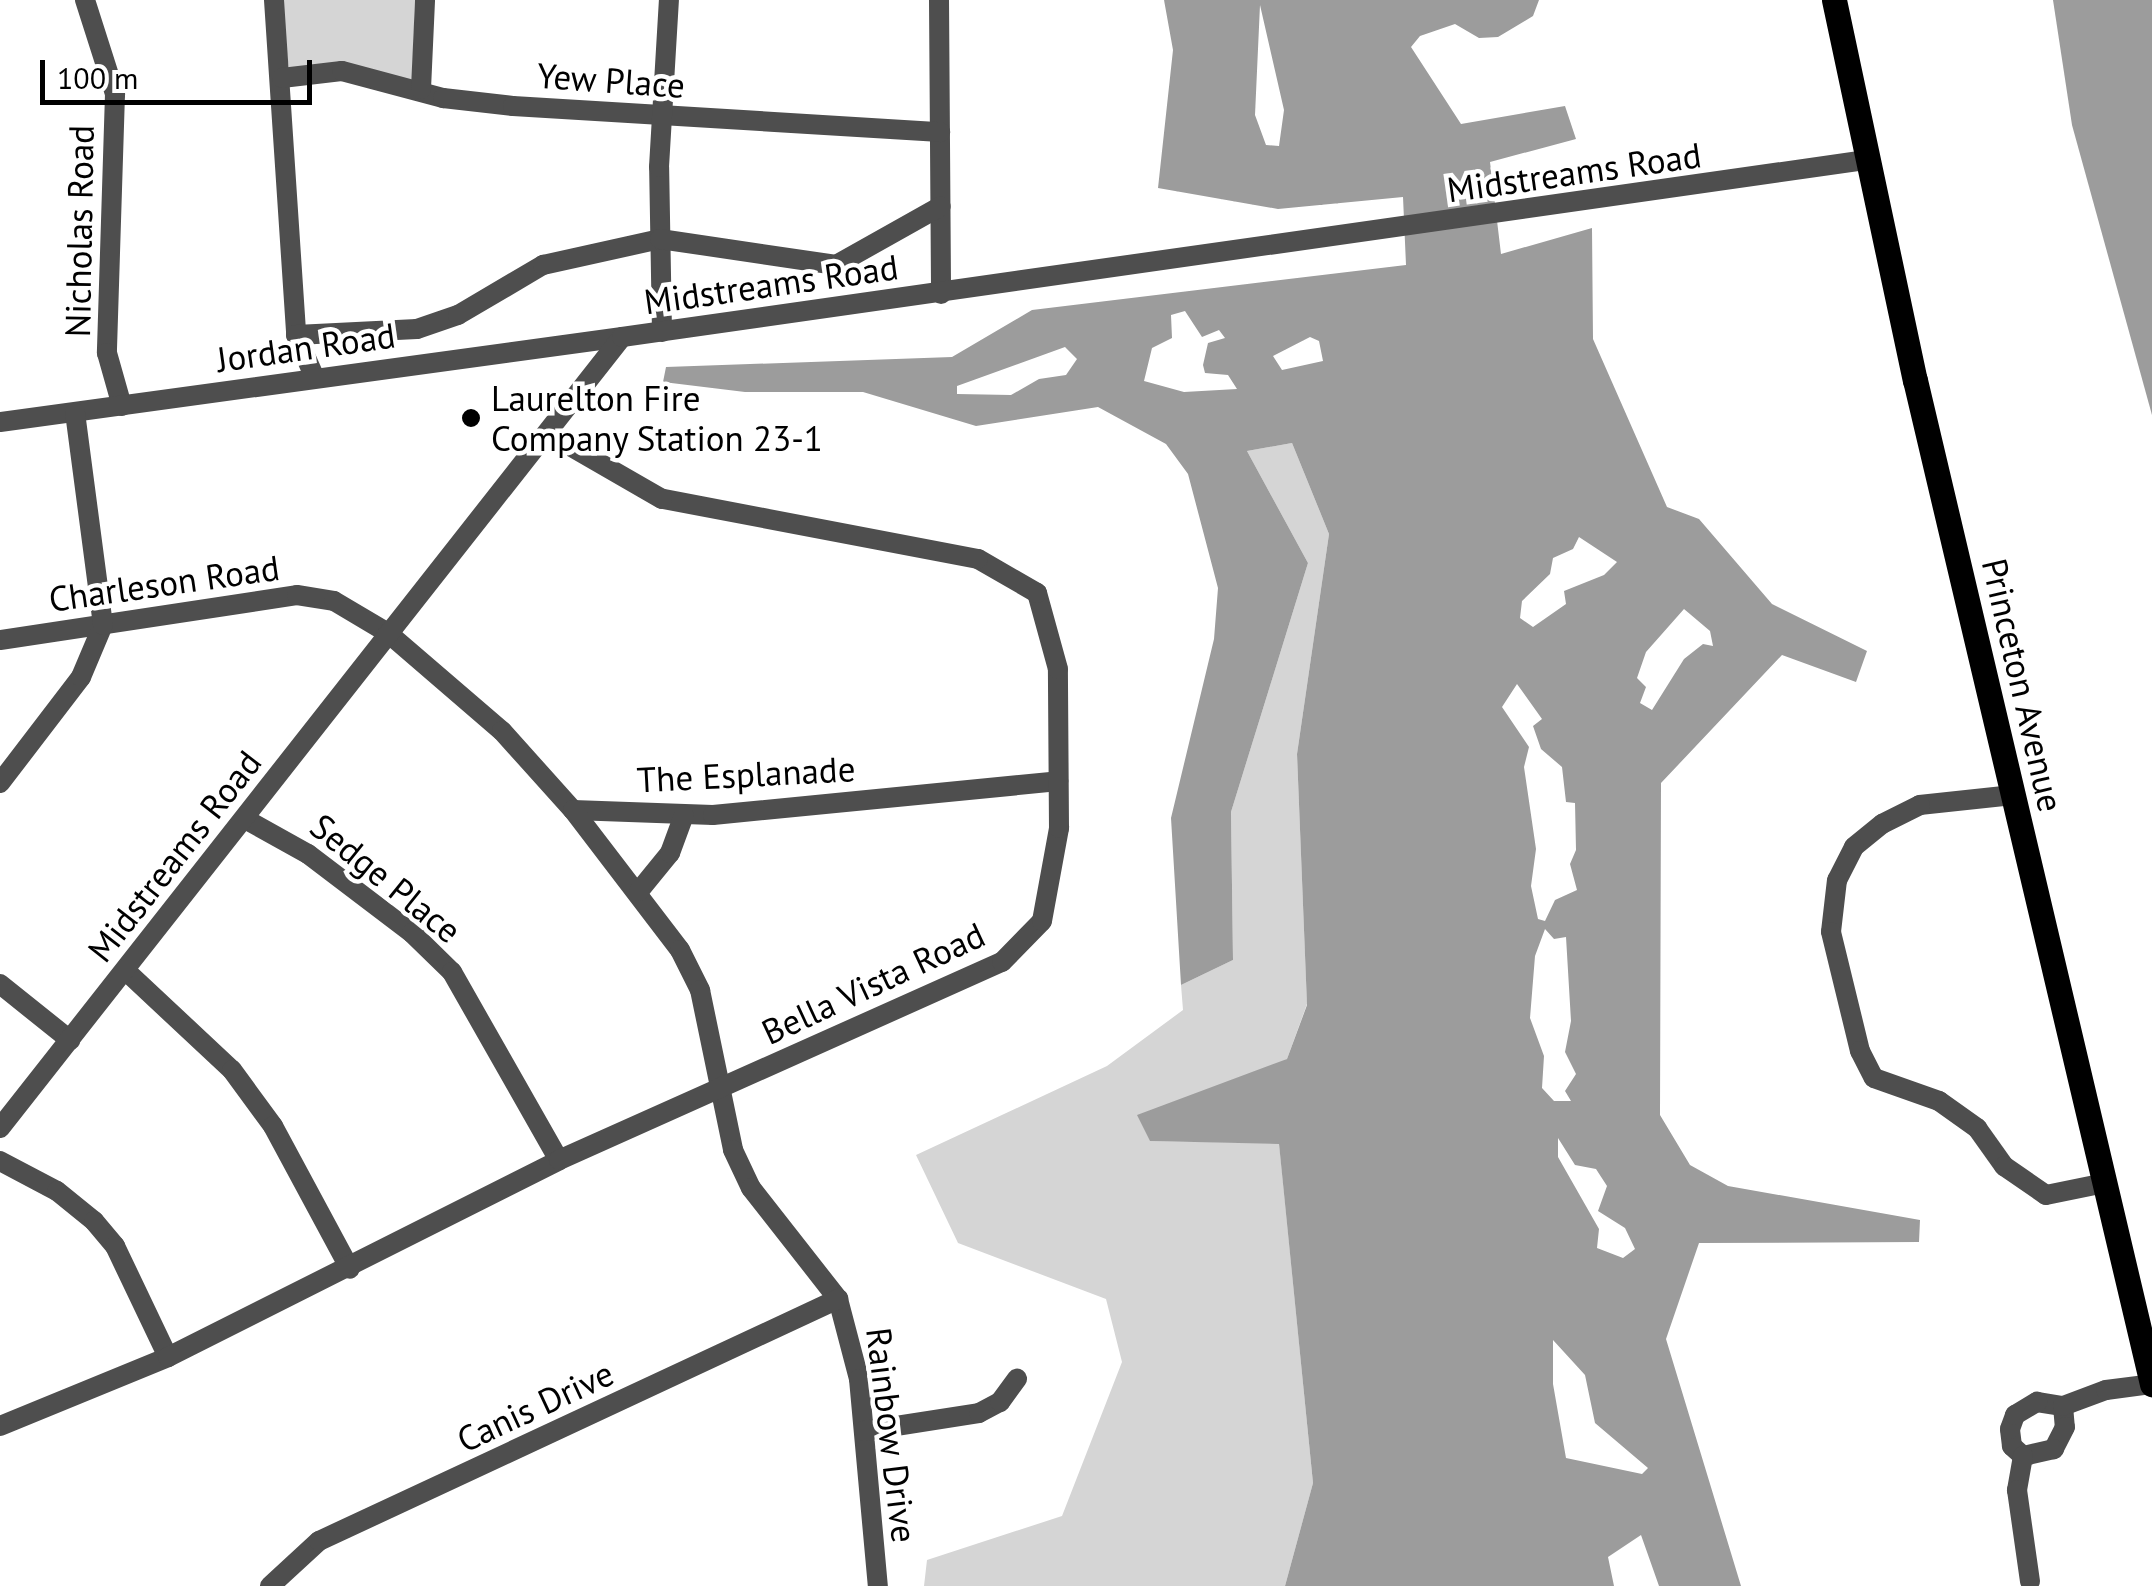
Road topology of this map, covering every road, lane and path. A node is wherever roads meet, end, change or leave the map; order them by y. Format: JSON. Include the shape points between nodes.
{"nodes":[{"id":1,"x":85,"y":0,"type":"edge"},
{"id":2,"x":274,"y":0,"type":"edge"},
{"id":3,"x":425,"y":0,"type":"edge"},
{"id":4,"x":669,"y":0,"type":"edge"},
{"id":5,"x":939,"y":0,"type":"edge"},
{"id":6,"x":1834,"y":0,"type":"edge"},
{"id":7,"x":282,"y":78,"type":"junction"},
{"id":8,"x":421,"y":89,"type":"junction"},
{"id":9,"x":661,"y":116,"type":"junction"},
{"id":10,"x":940,"y":132,"type":"junction"},
{"id":11,"x":1866,"y":160,"type":"junction"},
{"id":12,"x":942,"y":206,"type":"junction"},
{"id":13,"x":660,"y":239,"type":"junction"},
{"id":14,"x":941,"y":294,"type":"junction"},
{"id":15,"x":662,"y":332,"type":"junction"},
{"id":16,"x":296,"y":334,"type":"junction"},
{"id":17,"x":622,"y":337,"type":"junction"},
{"id":18,"x":316,"y":378,"type":"junction"},
{"id":19,"x":122,"y":406,"type":"junction"},
{"id":20,"x":75,"y":413,"type":"junction"},
{"id":21,"x":0,"y":422,"type":"edge"},
{"id":22,"x":548,"y":434,"type":"junction"},
{"id":23,"x":103,"y":626,"type":"junction"},
{"id":24,"x":388,"y":634,"type":"junction"},
{"id":25,"x":0,"y":640,"type":"edge"},
{"id":26,"x":1058,"y":781,"type":"junction"},
{"id":27,"x":0,"y":783,"type":"edge"},
{"id":28,"x":2013,"y":796,"type":"junction"},
{"id":29,"x":573,"y":810,"type":"junction"},
{"id":30,"x":684,"y":815,"type":"junction"},
{"id":31,"x":246,"y":819,"type":"junction"},
{"id":32,"x":639,"y":891,"type":"junction"},
{"id":33,"x":126,"y":970,"type":"junction"},
{"id":34,"x":0,"y":984,"type":"edge"},
{"id":35,"x":70,"y":1040,"type":"junction"},
{"id":36,"x":718,"y":1089,"type":"junction"},
{"id":37,"x":0,"y":1128,"type":"edge"},
{"id":38,"x":559,"y":1160,"type":"junction"},
{"id":39,"x":0,"y":1161,"type":"edge"},
{"id":40,"x":2105,"y":1184,"type":"junction"},
{"id":41,"x":350,"y":1268,"type":"junction"},
{"id":42,"x":838,"y":1299,"type":"junction"},
{"id":43,"x":168,"y":1357,"type":"junction"},
{"id":44,"x":1017,"y":1379,"type":"dead end"},
{"id":45,"x":2152,"y":1384,"type":"edge"},
{"id":46,"x":2063,"y":1406,"type":"junction"},
{"id":47,"x":0,"y":1426,"type":"edge"},
{"id":48,"x":864,"y":1432,"type":"junction"},
{"id":49,"x":2022,"y":1456,"type":"junction"},
{"id":50,"x":2030,"y":1581,"type":"dead end"},
{"id":51,"x":270,"y":1586,"type":"edge"},
{"id":52,"x":878,"y":1586,"type":"edge"}],
"edges":[{"from":1,"to":19,"type":"street","name":"Nicholas Road","via":[[115,94],[107,353]]},
{"from":2,"to":7,"type":"street"},
{"from":3,"to":8,"type":"street"},
{"from":4,"to":9,"type":"street"},
{"from":5,"to":10,"type":"street"},
{"from":6,"to":11,"type":"main road","name":"Princeton Avenue"},
{"from":7,"to":8,"type":"street","name":"Yew Place","via":[[342,71]]},
{"from":7,"to":16,"type":"street"},
{"from":8,"to":9,"type":"street","name":"Yew Place","via":[[513,106]]},
{"from":9,"to":10,"type":"street","name":"Yew Place"},
{"from":9,"to":13,"type":"street"},
{"from":10,"to":12,"type":"street"},
{"from":11,"to":14,"type":"street","name":"Midstreams Road"},
{"from":11,"to":28,"type":"main road","name":"Princeton Avenue"},
{"from":12,"to":13,"type":"street","via":[[836,265]]},
{"from":12,"to":14,"type":"street"},
{"from":13,"to":15,"type":"street"},
{"from":13,"to":16,"type":"street","via":[[544,265],[416,330]]},
{"from":14,"to":15,"type":"street","name":"Midstreams Road"},
{"from":15,"to":17,"type":"street","name":"Midstreams Road"},
{"from":16,"to":18,"type":"street"},
{"from":17,"to":18,"type":"street","name":"Jordan Road"},
{"from":17,"to":22,"type":"street","name":"Midstreams Road"},
{"from":18,"to":19,"type":"street","name":"Jordan Road"},
{"from":19,"to":20,"type":"street","name":"Jordan Road"},
{"from":20,"to":21,"type":"street","name":"Jordan Road"},
{"from":20,"to":23,"type":"street"},
{"from":22,"to":24,"type":"street","name":"Midstreams Road"},
{"from":22,"to":26,"type":"street","name":"Bella Vista Road","via":[[662,499],[978,559],[1025,581],[1046,612],[1058,670]]},
{"from":23,"to":24,"type":"street","name":"Charleson Road","via":[[297,595],[334,601]]},
{"from":23,"to":25,"type":"street","name":"Charleson Road"},
{"from":23,"to":27,"type":"street","via":[[80,677]]},
{"from":24,"to":29,"type":"street","via":[[502,731]]},
{"from":24,"to":31,"type":"street","name":"Midstreams Road"},
{"from":26,"to":30,"type":"street","name":"The Esplanade"},
{"from":26,"to":36,"type":"street","name":"Bella Vista Road","via":[[1052,883],[1042,921],[1024,947]]},
{"from":28,"to":40,"type":"main road","name":"Princeton Avenue"},
{"from":28,"to":40,"type":"street","via":[[1920,805],[1854,846],[1831,903],[1834,945],[1860,1051],[1874,1078],[1939,1100],[1977,1128],[2004,1166],[2046,1195]]},
{"from":29,"to":30,"type":"street","name":"The Esplanade"},
{"from":29,"to":32,"type":"street","name":"Rainbow Drive"},
{"from":30,"to":32,"type":"street","via":[[670,853]]},
{"from":31,"to":33,"type":"street","name":"Midstreams Road"},
{"from":31,"to":38,"type":"street","name":"Sedge Place","via":[[308,854],[452,972]]},
{"from":32,"to":36,"type":"street","name":"Rainbow Drive","via":[[700,990]]},
{"from":33,"to":35,"type":"street","name":"Midstreams Road"},
{"from":33,"to":41,"type":"street","via":[[232,1070],[274,1126]]},
{"from":34,"to":35,"type":"street"},
{"from":35,"to":37,"type":"street","name":"Midstreams Road"},
{"from":36,"to":38,"type":"street","name":"Bella Vista Road"},
{"from":36,"to":42,"type":"street","name":"Rainbow Drive","via":[[751,1188]]},
{"from":38,"to":41,"type":"street","name":"Bella Vista Road"},
{"from":39,"to":43,"type":"street","via":[[94,1220],[115,1246]]},
{"from":40,"to":45,"type":"main road","name":"Princeton Avenue"},
{"from":41,"to":43,"type":"street","name":"Bella Vista Road"},
{"from":42,"to":48,"type":"street","name":"Rainbow Drive","via":[[851,1334]]},
{"from":42,"to":51,"type":"street","name":"Canis Drive","via":[[320,1541]]},
{"from":43,"to":47,"type":"street","name":"Bella Vista Road"},
{"from":44,"to":48,"type":"street","via":[[1000,1402],[979,1413]]},
{"from":45,"to":46,"type":"street","via":[[2106,1390]]},
{"from":46,"to":49,"type":"street","via":[[2065,1427],[2054,1449]]},
{"from":46,"to":49,"type":"street","via":[[2038,1402],[2016,1416],[2010,1441]]},
{"from":48,"to":52,"type":"street","name":"Rainbow Drive"},
{"from":49,"to":50,"type":"street","via":[[2017,1490]]}]}
